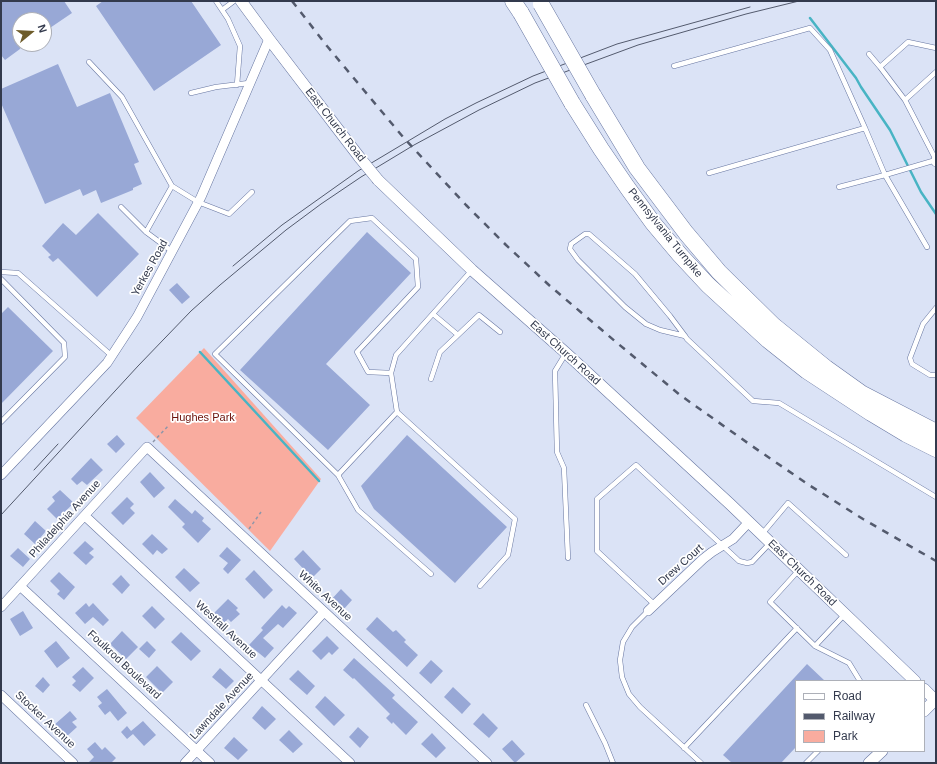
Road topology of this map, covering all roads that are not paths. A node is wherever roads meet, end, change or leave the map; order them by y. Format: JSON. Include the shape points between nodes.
{"nodes":[{"id":1,"x":216,"y":1,"type":"edge"},
{"id":2,"x":234,"y":1,"type":"edge"},
{"id":3,"x":241,"y":1,"type":"edge"},
{"id":4,"x":540,"y":3,"type":"edge"},
{"id":5,"x":517,"y":7,"type":"edge"},
{"id":6,"x":222,"y":10,"type":"junction"},
{"id":7,"x":269,"y":39,"type":"junction"},
{"id":8,"x":936,"y":48,"type":"edge"},
{"id":9,"x":869,"y":54,"type":"dead end"},
{"id":10,"x":89,"y":62,"type":"dead end"},
{"id":11,"x":674,"y":66,"type":"dead end"},
{"id":12,"x":880,"y":67,"type":"junction"},
{"id":13,"x":936,"y":72,"type":"edge"},
{"id":14,"x":250,"y":83,"type":"junction"},
{"id":15,"x":237,"y":85,"type":"junction"},
{"id":16,"x":191,"y":93,"type":"dead end"},
{"id":17,"x":905,"y":100,"type":"junction"},
{"id":18,"x":865,"y":128,"type":"junction"},
{"id":19,"x":936,"y":161,"type":"edge"},
{"id":20,"x":709,"y":173,"type":"dead end"},
{"id":21,"x":885,"y":175,"type":"junction"},
{"id":22,"x":172,"y":186,"type":"junction"},
{"id":23,"x":839,"y":187,"type":"dead end"},
{"id":24,"x":252,"y":192,"type":"dead end"},
{"id":25,"x":198,"y":202,"type":"junction"},
{"id":26,"x":121,"y":207,"type":"dead end"},
{"id":27,"x":146,"y":232,"type":"junction"},
{"id":28,"x":927,"y":246,"type":"dead end"},
{"id":29,"x":172,"y":252,"type":"junction"},
{"id":30,"x":472,"y":270,"type":"junction"},
{"id":31,"x":1,"y":272,"type":"edge"},
{"id":32,"x":1,"y":279,"type":"edge"},
{"id":33,"x":936,"y":308,"type":"edge"},
{"id":34,"x":432,"y":314,"type":"junction"},
{"id":35,"x":500,"y":332,"type":"dead end"},
{"id":36,"x":458,"y":335,"type":"junction"},
{"id":37,"x":685,"y":336,"type":"junction"},
{"id":38,"x":566,"y":353,"type":"junction"},
{"id":39,"x":112,"y":356,"type":"junction"},
{"id":40,"x":391,"y":373,"type":"junction"},
{"id":41,"x":936,"y":375,"type":"edge"},
{"id":42,"x":431,"y":379,"type":"dead end"},
{"id":43,"x":397,"y":412,"type":"junction"},
{"id":44,"x":1,"y":422,"type":"edge"},
{"id":45,"x":936,"y":432,"type":"edge"},
{"id":46,"x":147,"y":447,"type":"joint"},
{"id":47,"x":936,"y":449,"type":"edge"},
{"id":48,"x":1,"y":475,"type":"edge"},
{"id":49,"x":339,"y":476,"type":"junction"},
{"id":50,"x":936,"y":497,"type":"edge"},
{"id":51,"x":85,"y":516,"type":"junction"},
{"id":52,"x":749,"y":522,"type":"junction"},
{"id":53,"x":762,"y":534,"type":"junction"},
{"id":54,"x":771,"y":543,"type":"junction"},
{"id":55,"x":722,"y":546,"type":"junction"},
{"id":56,"x":846,"y":555,"type":"dead end"},
{"id":57,"x":568,"y":558,"type":"dead end"},
{"id":58,"x":799,"y":570,"type":"junction"},
{"id":59,"x":431,"y":574,"type":"dead end"},
{"id":60,"x":20,"y":586,"type":"junction"},
{"id":61,"x":480,"y":586,"type":"dead end"},
{"id":62,"x":656,"y":605,"type":"junction"},
{"id":63,"x":1,"y":607,"type":"edge"},
{"id":64,"x":648,"y":611,"type":"joint"},
{"id":65,"x":324,"y":612,"type":"junction"},
{"id":66,"x":845,"y":614,"type":"junction"},
{"id":67,"x":797,"y":628,"type":"junction"},
{"id":68,"x":815,"y":646,"type":"junction"},
{"id":69,"x":859,"y":680,"type":"edge"},
{"id":70,"x":914,"y":680,"type":"edge"},
{"id":71,"x":262,"y":681,"type":"junction"},
{"id":72,"x":925,"y":690,"type":"edge"},
{"id":73,"x":1,"y":695,"type":"edge"},
{"id":74,"x":936,"y":700,"type":"edge"},
{"id":75,"x":586,"y":704,"type":"dead end"},
{"id":76,"x":925,"y":710,"type":"edge"},
{"id":77,"x":684,"y":748,"type":"junction"},
{"id":78,"x":196,"y":751,"type":"junction"},
{"id":79,"x":817,"y":752,"type":"edge"},
{"id":80,"x":881,"y":752,"type":"edge"},
{"id":81,"x":74,"y":763,"type":"edge"},
{"id":82,"x":185,"y":763,"type":"edge"},
{"id":83,"x":210,"y":763,"type":"edge"},
{"id":84,"x":350,"y":763,"type":"edge"},
{"id":85,"x":486,"y":763,"type":"edge"},
{"id":86,"x":613,"y":763,"type":"edge"},
{"id":87,"x":701,"y":763,"type":"edge"},
{"id":88,"x":806,"y":763,"type":"edge"},
{"id":89,"x":869,"y":763,"type":"edge"}],
"edges":[{"from":1,"to":6,"type":"lane"},
{"from":2,"to":6,"type":"lane"},
{"from":3,"to":7,"type":"street","name":"East Church Road"},
{"from":4,"to":45,"type":"highway","name":"Pennsylvania Turnpike","bridge":true,"via":[[637,168],[719,272],[773,325],[826,368],[861,393]]},
{"from":5,"to":47,"type":"highway","name":"Pennsylvania Turnpike","bridge":true,"via":[[601,149],[680,255],[708,285],[768,340],[807,371],[870,413]]},
{"from":6,"to":15,"type":"lane","via":[[240,46]]},
{"from":7,"to":14,"type":"street","name":"Yerkes Road"},
{"from":7,"to":30,"type":"street","name":"East Church Road","bridge":true,"via":[[378,180]]},
{"from":8,"to":12,"type":"lane","via":[[908,42]]},
{"from":9,"to":12,"type":"lane"},
{"from":10,"to":22,"type":"lane","via":[[122,97]]},
{"from":11,"to":18,"type":"lane","via":[[810,28],[830,50]]},
{"from":12,"to":17,"type":"lane"},
{"from":13,"to":17,"type":"lane"},
{"from":14,"to":15,"type":"lane"},
{"from":14,"to":25,"type":"street","name":"Yerkes Road"},
{"from":15,"to":16,"type":"lane"},
{"from":17,"to":19,"type":"lane"},
{"from":18,"to":20,"type":"lane"},
{"from":18,"to":21,"type":"lane"},
{"from":19,"to":21,"type":"lane"},
{"from":21,"to":23,"type":"lane"},
{"from":21,"to":28,"type":"lane"},
{"from":22,"to":25,"type":"lane"},
{"from":22,"to":27,"type":"lane"},
{"from":24,"to":25,"type":"lane","via":[[229,214]]},
{"from":25,"to":29,"type":"street","name":"Yerkes Road"},
{"from":26,"to":27,"type":"lane"},
{"from":27,"to":29,"type":"lane"},
{"from":29,"to":39,"type":"street","name":"Yerkes Road","via":[[137,317]]},
{"from":30,"to":34,"type":"lane"},
{"from":30,"to":38,"type":"street","name":"East Church Road"},
{"from":31,"to":39,"type":"lane","via":[[18,272]]},
{"from":32,"to":44,"type":"lane","via":[[64,343],[65,357]]},
{"from":33,"to":41,"type":"lane","via":[[923,324],[910,358],[912,364],[930,375]]},
{"from":34,"to":36,"type":"lane"},
{"from":34,"to":40,"type":"lane","via":[[396,354]]},
{"from":35,"to":36,"type":"lane","via":[[479,315]]},
{"from":36,"to":42,"type":"lane","via":[[440,352]]},
{"from":37,"to":37,"type":"lane","via":[[635,274],[589,234],[571,244],[570,249],[578,260],[625,308],[646,324]]},
{"from":37,"to":50,"type":"lane","via":[[753,401],[779,403]]},
{"from":38,"to":52,"type":"street","name":"East Church Road"},
{"from":38,"to":57,"type":"lane","via":[[555,370],[557,452],[564,468]]},
{"from":39,"to":48,"type":"street","name":"Yerkes Road"},
{"from":40,"to":43,"type":"lane"},
{"from":40,"to":49,"type":"lane","via":[[368,372],[357,352],[418,287],[416,259],[372,218],[350,221],[215,354]]},
{"from":43,"to":49,"type":"lane"},
{"from":43,"to":61,"type":"lane","via":[[515,519],[508,555]]},
{"from":46,"to":51,"type":"street","name":"Philadelphia Avenue"},
{"from":46,"to":65,"type":"street","name":"White Avenue"},
{"from":49,"to":59,"type":"lane","via":[[358,510]]},
{"from":51,"to":60,"type":"street","name":"Philadelphia Avenue"},
{"from":51,"to":71,"type":"street","name":"Westfall Avenue"},
{"from":52,"to":53,"type":"street","name":"East Church Road"},
{"from":52,"to":55,"type":"street","name":"Drew Court","via":[[733,539]]},
{"from":53,"to":54,"type":"street","name":"East Church Road"},
{"from":53,"to":56,"type":"lane","via":[[788,503]]},
{"from":54,"to":55,"type":"lane","via":[[756,559],[747,563],[739,561]]},
{"from":54,"to":58,"type":"street","name":"East Church Road"},
{"from":55,"to":62,"type":"street","name":"Drew Court","via":[[703,559]]},
{"from":55,"to":62,"type":"lane","via":[[636,465],[597,498],[597,551]]},
{"from":58,"to":66,"type":"street","name":"East Church Road"},
{"from":58,"to":67,"type":"lane","via":[[770,602]]},
{"from":60,"to":63,"type":"street","name":"Philadelphia Avenue"},
{"from":60,"to":78,"type":"street","name":"Foulkrod Boulevard"},
{"from":62,"to":64,"type":"street","name":"Drew Court"},
{"from":64,"to":77,"type":"lane","via":[[632,627],[624,642],[620,660],[622,677],[628,694]]},
{"from":65,"to":71,"type":"street","name":"Lawndale Avenue"},
{"from":65,"to":85,"type":"street","name":"White Avenue"},
{"from":66,"to":68,"type":"lane"},
{"from":66,"to":70,"type":"street","name":"East Church Road"},
{"from":67,"to":68,"type":"lane"},
{"from":67,"to":77,"type":"lane"},
{"from":68,"to":69,"type":"lane","via":[[849,663]]},
{"from":71,"to":78,"type":"street","name":"Lawndale Avenue"},
{"from":71,"to":84,"type":"street","name":"Westfall Avenue"},
{"from":72,"to":74,"type":"street"},
{"from":73,"to":81,"type":"street","name":"Stocker Avenue"},
{"from":74,"to":76,"type":"street"},
{"from":75,"to":86,"type":"lane"},
{"from":77,"to":87,"type":"lane"},
{"from":78,"to":82,"type":"street","name":"Lawndale Avenue"},
{"from":78,"to":83,"type":"street","name":"Foulkrod Boulevard"},
{"from":79,"to":88,"type":"lane"},
{"from":80,"to":89,"type":"street"}]}
